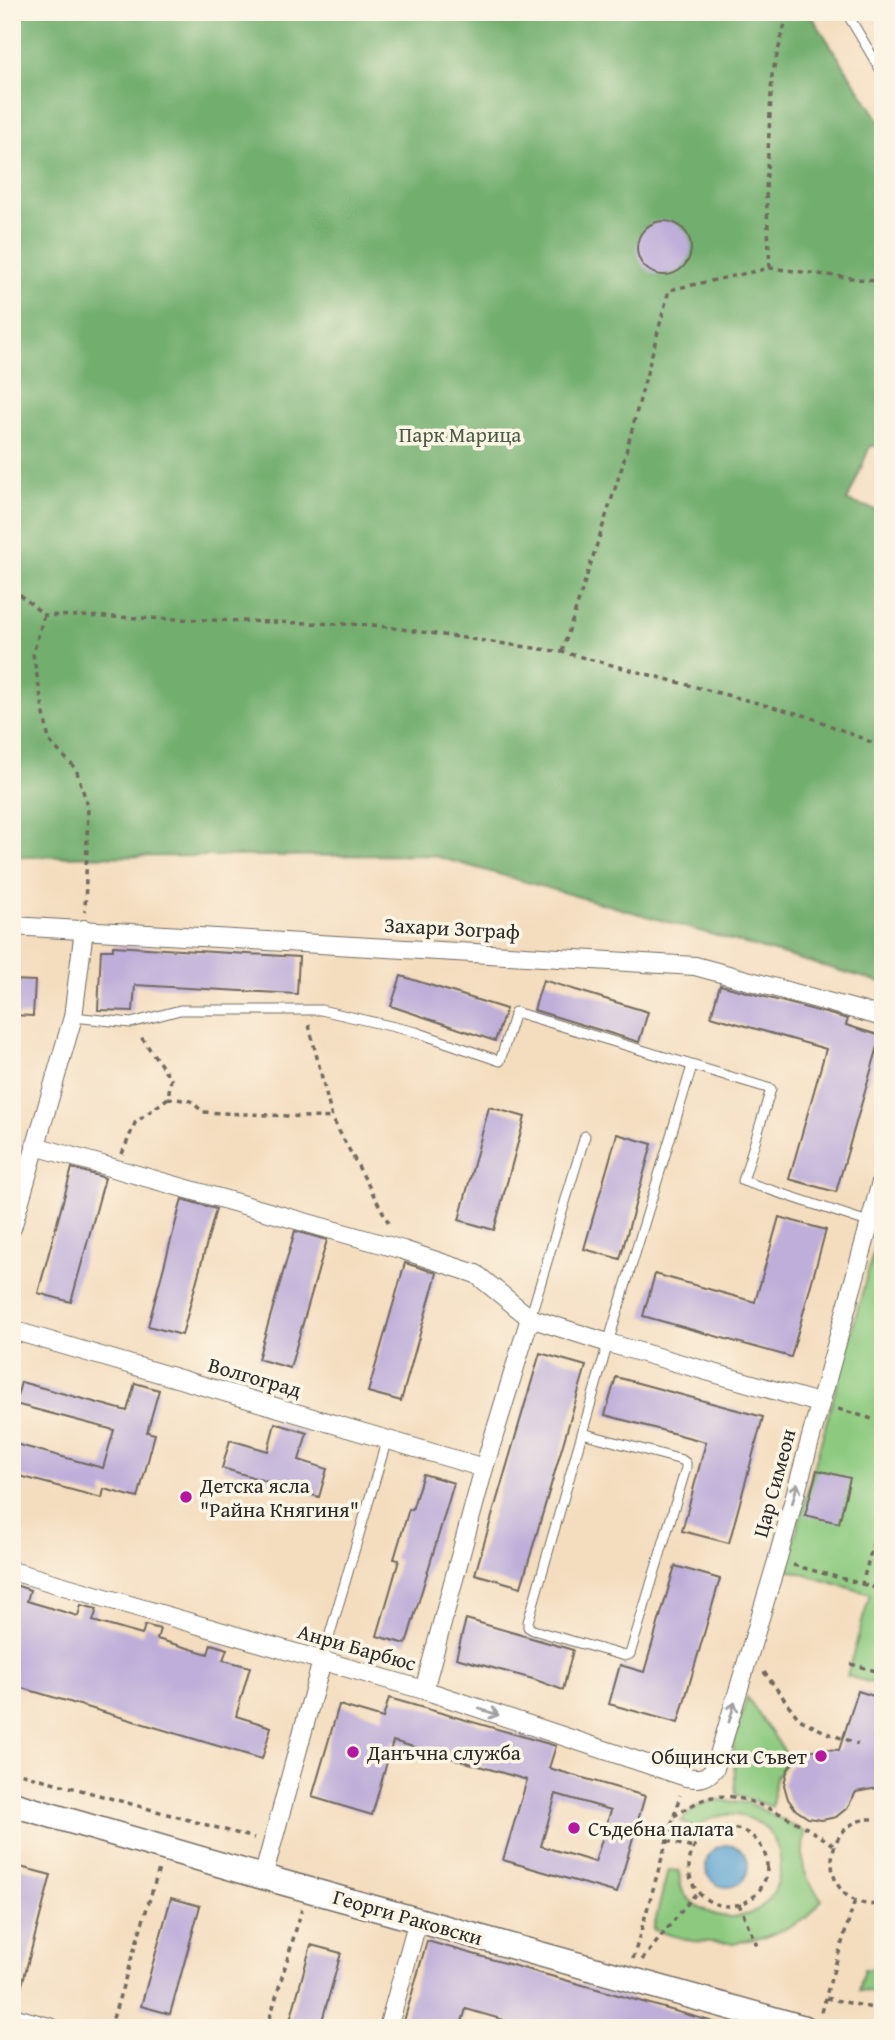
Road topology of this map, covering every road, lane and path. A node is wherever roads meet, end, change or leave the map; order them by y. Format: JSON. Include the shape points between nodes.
{"nodes":[{"id":1,"x":788,"y":12,"type":"edge"},
{"id":2,"x":846,"y":12,"type":"edge"},
{"id":3,"x":883,"y":74,"type":"edge"},
{"id":4,"x":770,"y":268,"type":"junction"},
{"id":5,"x":882,"y":281,"type":"edge"},
{"id":6,"x":12,"y":588,"type":"edge"},
{"id":7,"x":44,"y":615,"type":"junction"},
{"id":8,"x":562,"y":652,"type":"junction"},
{"id":9,"x":883,"y":747,"type":"edge"},
{"id":10,"x":12,"y":926,"type":"edge"},
{"id":11,"x":84,"y":929,"type":"junction"},
{"id":12,"x":305,"y":1010,"type":"junction"},
{"id":13,"x":73,"y":1017,"type":"junction"},
{"id":14,"x":883,"y":1017,"type":"edge"},
{"id":15,"x":131,"y":1023,"type":"junction"},
{"id":16,"x":692,"y":1066,"type":"junction"},
{"id":17,"x":168,"y":1098,"type":"junction"},
{"id":18,"x":332,"y":1118,"type":"junction"},
{"id":19,"x":585,"y":1136,"type":"dead end"},
{"id":20,"x":35,"y":1146,"type":"junction"},
{"id":21,"x":116,"y":1169,"type":"junction"},
{"id":22,"x":883,"y":1175,"type":"edge"},
{"id":23,"x":871,"y":1223,"type":"junction"},
{"id":24,"x":12,"y":1228,"type":"edge"},
{"id":25,"x":403,"y":1250,"type":"junction"},
{"id":26,"x":530,"y":1318,"type":"junction"},
{"id":27,"x":12,"y":1330,"type":"edge"},
{"id":28,"x":608,"y":1343,"type":"junction"},
{"id":29,"x":819,"y":1404,"type":"junction"},
{"id":30,"x":883,"y":1422,"type":"edge"},
{"id":31,"x":582,"y":1433,"type":"junction"},
{"id":32,"x":387,"y":1438,"type":"junction"},
{"id":33,"x":484,"y":1468,"type":"junction"},
{"id":34,"x":883,"y":1508,"type":"edge"},
{"id":35,"x":777,"y":1560,"type":"junction"},
{"id":36,"x":12,"y":1571,"type":"edge"},
{"id":37,"x":862,"y":1584,"type":"junction"},
{"id":38,"x":883,"y":1590,"type":"edge"},
{"id":39,"x":750,"y":1654,"type":"junction"},
{"id":40,"x":322,"y":1661,"type":"junction"},
{"id":41,"x":851,"y":1664,"type":"dead end"},
{"id":42,"x":883,"y":1673,"type":"edge"},
{"id":43,"x":424,"y":1690,"type":"junction"},
{"id":44,"x":858,"y":1744,"type":"dead end"},
{"id":45,"x":12,"y":1772,"type":"edge"},
{"id":46,"x":686,"y":1777,"type":"junction"},
{"id":47,"x":12,"y":1804,"type":"edge"},
{"id":48,"x":674,"y":1816,"type":"junction"},
{"id":49,"x":883,"y":1820,"type":"edge"},
{"id":50,"x":667,"y":1841,"type":"junction"},
{"id":51,"x":272,"y":1844,"type":"junction"},
{"id":52,"x":834,"y":1845,"type":"junction"},
{"id":53,"x":693,"y":1848,"type":"junction"},
{"id":54,"x":165,"y":1849,"type":"junction"},
{"id":55,"x":263,"y":1877,"type":"junction"},
{"id":56,"x":307,"y":1889,"type":"junction"},
{"id":57,"x":697,"y":1892,"type":"junction"},
{"id":58,"x":855,"y":1900,"type":"junction"},
{"id":59,"x":739,"y":1904,"type":"junction"},
{"id":60,"x":883,"y":1904,"type":"edge"},
{"id":61,"x":418,"y":1920,"type":"junction"},
{"id":62,"x":757,"y":1946,"type":"dead end"},
{"id":63,"x":627,"y":1978,"type":"junction"},
{"id":64,"x":825,"y":1998,"type":"junction"},
{"id":65,"x":883,"y":2008,"type":"edge"},
{"id":66,"x":12,"y":2017,"type":"edge"},
{"id":67,"x":812,"y":2022,"type":"edge"},
{"id":68,"x":52,"y":2028,"type":"edge"},
{"id":69,"x":110,"y":2028,"type":"edge"},
{"id":70,"x":267,"y":2028,"type":"edge"},
{"id":71,"x":388,"y":2028,"type":"edge"}],
"edges":[{"from":1,"to":4,"type":"path","via":[[772,75],[766,191]]},
{"from":2,"to":3,"type":"lane"},
{"from":4,"to":5,"type":"path"},
{"from":4,"to":8,"type":"path","via":[[669,290],[622,467]]},
{"from":6,"to":7,"type":"path"},
{"from":7,"to":8,"type":"path","via":[[373,625]]},
{"from":7,"to":11,"type":"path","via":[[33,654],[49,741],[76,769],[88,807]]},
{"from":8,"to":9,"type":"path","via":[[807,716]]},
{"from":10,"to":11,"type":"street","name":"Захари Зограф"},
{"from":11,"to":13,"type":"street"},
{"from":11,"to":14,"type":"street","name":"Захари Зограф","via":[[695,966]]},
{"from":12,"to":15,"type":"lane","via":[[180,1010]]},
{"from":12,"to":16,"type":"lane","via":[[416,1032],[500,1061],[515,1012]]},
{"from":12,"to":18,"type":"path"},
{"from":13,"to":15,"type":"lane"},
{"from":13,"to":20,"type":"street"},
{"from":15,"to":17,"type":"path","via":[[171,1079]]},
{"from":16,"to":23,"type":"lane","via":[[771,1089],[743,1181]]},
{"from":16,"to":28,"type":"lane"},
{"from":17,"to":18,"type":"path","via":[[191,1101],[203,1112]]},
{"from":17,"to":21,"type":"path","via":[[135,1123]]},
{"from":18,"to":25,"type":"path"},
{"from":19,"to":26,"type":"lane"},
{"from":20,"to":21,"type":"street"},
{"from":20,"to":24,"type":"street"},
{"from":21,"to":25,"type":"street"},
{"from":22,"to":23,"type":"street","name":"Цар Симеон"},
{"from":23,"to":29,"type":"street","name":"Цар Симеон"},
{"from":25,"to":26,"type":"street","via":[[476,1274]]},
{"from":26,"to":28,"type":"street"},
{"from":26,"to":33,"type":"street"},
{"from":27,"to":32,"type":"street","name":"Волгоград"},
{"from":28,"to":29,"type":"street"},
{"from":28,"to":31,"type":"lane"},
{"from":29,"to":30,"type":"path"},
{"from":35,"to":29,"type":"street","name":"Цар Симеон","one_way":true},
{"from":31,"to":31,"type":"lane","via":[[528,1627],[625,1656],[630,1654],[686,1462]]},
{"from":32,"to":33,"type":"street","name":"Волгоград"},
{"from":32,"to":40,"type":"lane"},
{"from":33,"to":43,"type":"street"},
{"from":34,"to":37,"type":"path"},
{"from":35,"to":37,"type":"path"},
{"from":35,"to":39,"type":"street","name":"Цар Симеон"},
{"from":36,"to":40,"type":"street","name":"Анри Барбюс"},
{"from":37,"to":38,"type":"path"},
{"from":39,"to":44,"type":"path","via":[[799,1719]]},
{"from":46,"to":39,"type":"street","name":"Цар Симеон","one_way":true,"via":[[708,1777],[715,1768]]},
{"from":40,"to":43,"type":"street","name":"Анри Барбюс"},
{"from":40,"to":51,"type":"street"},
{"from":41,"to":42,"type":"path"},
{"from":43,"to":46,"type":"street","name":"Анри Барбюс","one_way":true},
{"from":45,"to":51,"type":"path"},
{"from":46,"to":48,"type":"path"},
{"from":47,"to":54,"type":"street","name":"Георги Раковски"},
{"from":48,"to":50,"type":"path"},
{"from":48,"to":52,"type":"path","via":[[714,1797],[738,1798],[773,1810]]},
{"from":49,"to":52,"type":"path","via":[[852,1824]]},
{"from":50,"to":53,"type":"path"},
{"from":50,"to":63,"type":"path"},
{"from":51,"to":55,"type":"street"},
{"from":52,"to":58,"type":"path","via":[[831,1871],[844,1893]]},
{"from":53,"to":57,"type":"path","via":[[690,1878]]},
{"from":53,"to":59,"type":"path","via":[[710,1832],[732,1827],[759,1842],[768,1871],[753,1897]]},
{"from":54,"to":55,"type":"street","name":"Георги Раковски"},
{"from":54,"to":69,"type":"path"},
{"from":55,"to":56,"type":"street","name":"Георги Раковски"},
{"from":56,"to":61,"type":"street","name":"Георги Раковски"},
{"from":56,"to":70,"type":"path"},
{"from":57,"to":59,"type":"path","via":[[717,1904]]},
{"from":57,"to":63,"type":"path"},
{"from":58,"to":60,"type":"path"},
{"from":58,"to":64,"type":"path"},
{"from":59,"to":62,"type":"path"},
{"from":61,"to":63,"type":"street","name":"Георги Раковски"},
{"from":61,"to":71,"type":"street"},
{"from":63,"to":67,"type":"street","name":"Георги Раковски"},
{"from":64,"to":65,"type":"path"},
{"from":64,"to":67,"type":"path"},
{"from":66,"to":68,"type":"street"}]}
